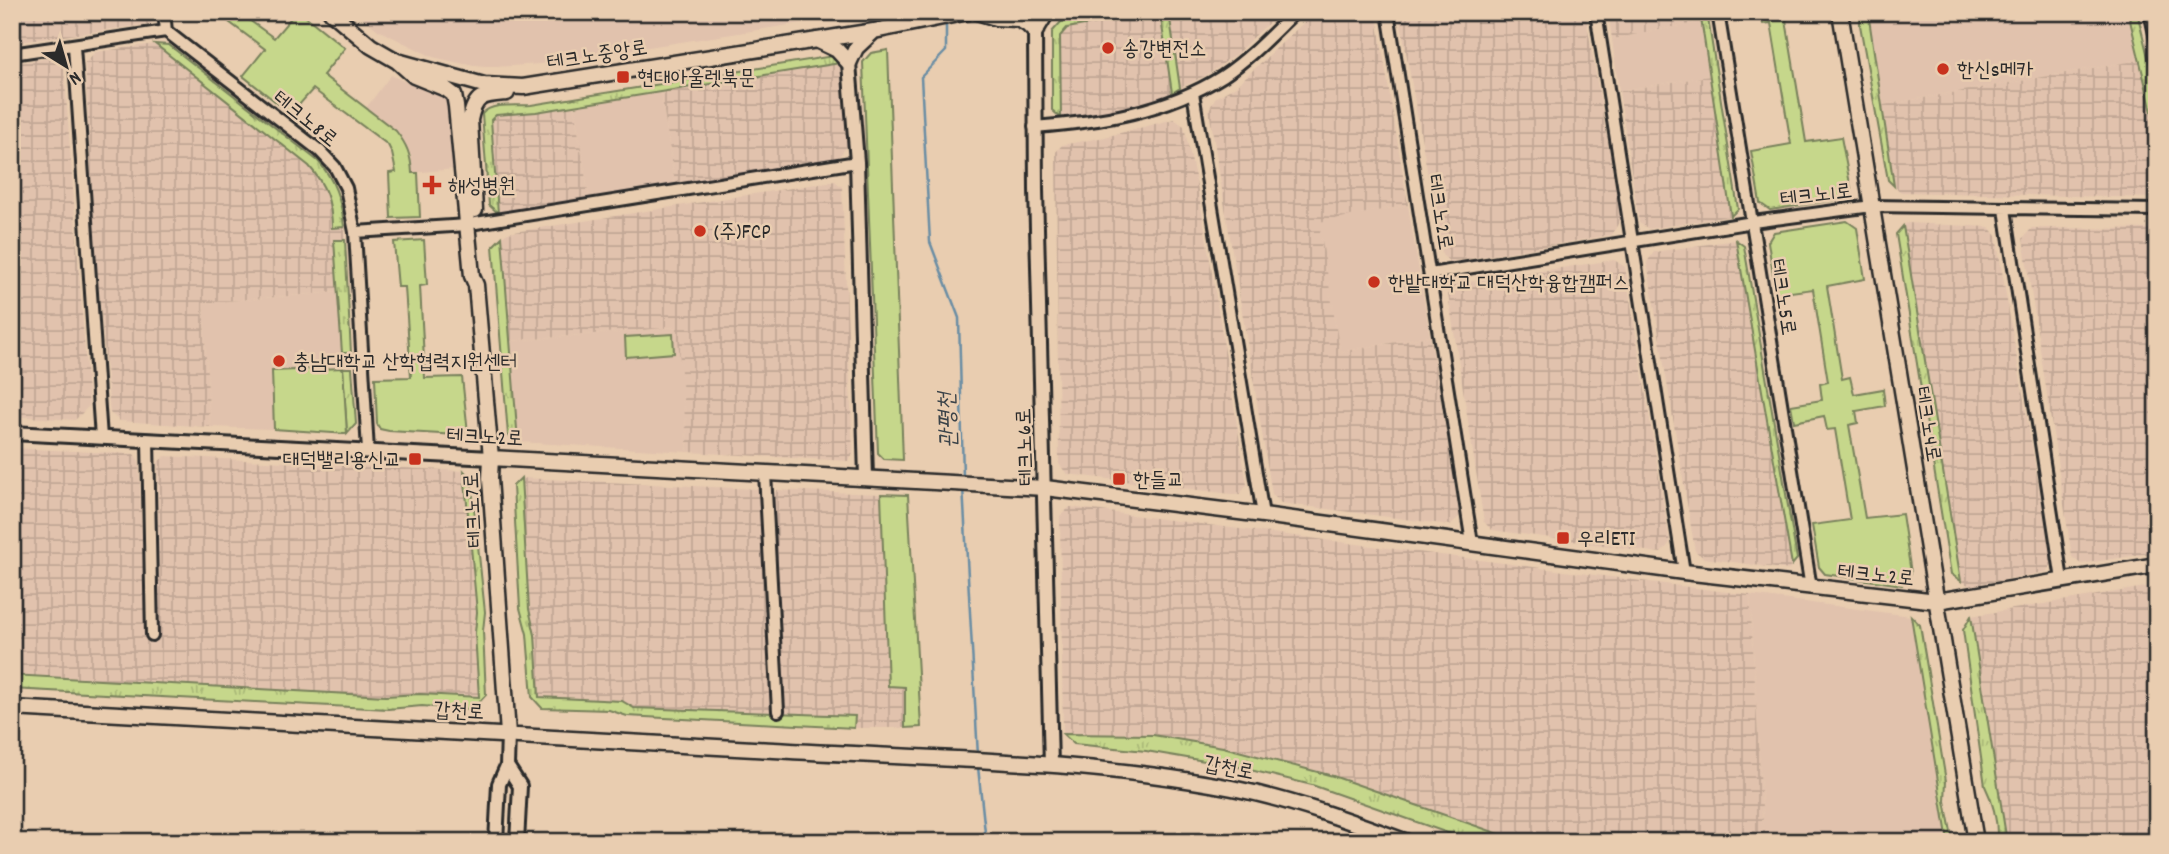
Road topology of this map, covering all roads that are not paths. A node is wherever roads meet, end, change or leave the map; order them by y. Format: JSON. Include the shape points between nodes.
{"nodes":[{"id":1,"x":164,"y":12,"type":"edge"},
{"id":2,"x":331,"y":12,"type":"edge"},
{"id":3,"x":968,"y":12,"type":"edge"},
{"id":4,"x":977,"y":12,"type":"edge"},
{"id":5,"x":1047,"y":12,"type":"edge"},
{"id":6,"x":1295,"y":12,"type":"edge"},
{"id":7,"x":1388,"y":12,"type":"edge"},
{"id":8,"x":1596,"y":12,"type":"edge"},
{"id":9,"x":1718,"y":12,"type":"edge"},
{"id":10,"x":1840,"y":12,"type":"edge"},
{"id":11,"x":2150,"y":12,"type":"edge"},
{"id":12,"x":881,"y":29,"type":"junction"},
{"id":13,"x":166,"y":31,"type":"junction"},
{"id":14,"x":1035,"y":32,"type":"junction"},
{"id":15,"x":816,"y":40,"type":"junction"},
{"id":16,"x":2157,"y":43,"type":"edge"},
{"id":17,"x":74,"y":46,"type":"junction"},
{"id":18,"x":12,"y":54,"type":"edge"},
{"id":19,"x":397,"y":61,"type":"junction"},
{"id":20,"x":849,"y":63,"type":"junction"},
{"id":21,"x":523,"y":87,"type":"junction"},
{"id":22,"x":1193,"y":93,"type":"junction"},
{"id":23,"x":1034,"y":127,"type":"junction"},
{"id":24,"x":857,"y":162,"type":"junction"},
{"id":25,"x":1872,"y":206,"type":"junction"},
{"id":26,"x":2005,"y":209,"type":"junction"},
{"id":27,"x":2157,"y":210,"type":"edge"},
{"id":28,"x":1753,"y":222,"type":"junction"},
{"id":29,"x":472,"y":224,"type":"junction"},
{"id":30,"x":355,"y":232,"type":"junction"},
{"id":31,"x":1633,"y":241,"type":"junction"},
{"id":32,"x":1430,"y":274,"type":"junction"},
{"id":33,"x":12,"y":433,"type":"edge"},
{"id":34,"x":101,"y":438,"type":"junction"},
{"id":35,"x":148,"y":440,"type":"junction"},
{"id":36,"x":368,"y":451,"type":"junction"},
{"id":37,"x":491,"y":458,"type":"junction"},
{"id":38,"x":765,"y":473,"type":"junction"},
{"id":39,"x":866,"y":478,"type":"junction"},
{"id":40,"x":1045,"y":488,"type":"junction"},
{"id":41,"x":1263,"y":514,"type":"junction"},
{"id":42,"x":1472,"y":543,"type":"junction"},
{"id":43,"x":2157,"y":565,"type":"edge"},
{"id":44,"x":1684,"y":572,"type":"junction"},
{"id":45,"x":2062,"y":580,"type":"junction"},
{"id":46,"x":1811,"y":588,"type":"junction"},
{"id":47,"x":1937,"y":601,"type":"junction"},
{"id":48,"x":152,"y":635,"type":"dead end"},
{"id":49,"x":12,"y":708,"type":"edge"},
{"id":50,"x":778,"y":711,"type":"dead end"},
{"id":51,"x":508,"y":734,"type":"junction"},
{"id":52,"x":1051,"y":765,"type":"junction"},
{"id":53,"x":507,"y":766,"type":"junction"},
{"id":54,"x":496,"y":842,"type":"edge"},
{"id":55,"x":517,"y":842,"type":"edge"},
{"id":56,"x":1407,"y":842,"type":"edge"},
{"id":57,"x":1976,"y":842,"type":"edge"}],
"edges":[{"from":1,"to":13,"type":"street"},
{"from":2,"to":19,"type":"main road","name":"테크노중앙로"},
{"from":3,"to":12,"type":"main road","name":"테크노중앙로"},
{"from":4,"to":14,"type":"main road","via":[[996,19],[1017,19]]},
{"from":5,"to":14,"type":"main road"},
{"from":6,"to":22,"type":"street","via":[[1237,65]]},
{"from":7,"to":32,"type":"street","name":"테크노2로"},
{"from":8,"to":31,"type":"street"},
{"from":9,"to":28,"type":"street","name":"테크노5로"},
{"from":10,"to":25,"type":"main road","name":"테크노4로"},
{"from":11,"to":16,"type":"street"},
{"from":12,"to":15,"type":"main road","name":"테크노중앙로"},
{"from":12,"to":20,"type":"main road","via":[[856,48]]},
{"from":13,"to":17,"type":"street"},
{"from":13,"to":30,"type":"street","name":"테크노8로","via":[[320,151],[346,187]]},
{"from":14,"to":23,"type":"street","name":"테크노6로"},
{"from":15,"to":20,"type":"main road","via":[[837,50]]},
{"from":15,"to":21,"type":"main road","name":"테크노중앙로"},
{"from":17,"to":18,"type":"street"},
{"from":17,"to":34,"type":"street"},
{"from":19,"to":21,"type":"main road","name":"테크노중앙로","via":[[484,85]]},
{"from":19,"to":29,"type":"main road","name":"테크노7로","via":[[414,76],[454,95]]},
{"from":20,"to":24,"type":"street"},
{"from":21,"to":29,"type":"main road","name":"테크노7로","via":[[479,98],[472,107]]},
{"from":22,"to":23,"type":"street","via":[[1123,116]]},
{"from":22,"to":41,"type":"street"},
{"from":23,"to":40,"type":"street","name":"테크노6로"},
{"from":24,"to":29,"type":"street"},
{"from":24,"to":39,"type":"street"},
{"from":25,"to":26,"type":"street","name":"테크노1로"},
{"from":25,"to":28,"type":"street","name":"테크노1로"},
{"from":25,"to":47,"type":"main road","name":"테크노4로"},
{"from":26,"to":27,"type":"street","name":"테크노1로"},
{"from":26,"to":45,"type":"street"},
{"from":28,"to":31,"type":"street","name":"테크노1로"},
{"from":28,"to":46,"type":"street","name":"테크노5로"},
{"from":29,"to":30,"type":"street"},
{"from":29,"to":37,"type":"main road","name":"테크노7로","via":[[472,276]]},
{"from":30,"to":36,"type":"street","name":"테크노8로"},
{"from":31,"to":32,"type":"street","name":"테크노1로"},
{"from":31,"to":44,"type":"street"},
{"from":32,"to":42,"type":"street","name":"테크노2로"},
{"from":33,"to":34,"type":"street","name":"테크노2로"},
{"from":34,"to":35,"type":"street","name":"테크노2로"},
{"from":35,"to":36,"type":"street","name":"테크노2로"},
{"from":35,"to":48,"type":"street"},
{"from":36,"to":37,"type":"street","name":"테크노2로"},
{"from":37,"to":38,"type":"main road","name":"테크노2로"},
{"from":37,"to":51,"type":"main road","name":"테크노7로"},
{"from":38,"to":39,"type":"main road","name":"테크노2로"},
{"from":38,"to":50,"type":"street"},
{"from":39,"to":40,"type":"main road","name":"테크노2로"},
{"from":40,"to":41,"type":"main road","name":"테크노2로"},
{"from":40,"to":52,"type":"street","name":"테크노6로"},
{"from":41,"to":42,"type":"main road","name":"테크노2로"},
{"from":42,"to":44,"type":"main road","name":"테크노2로"},
{"from":43,"to":45,"type":"main road","name":"테크노2로"},
{"from":44,"to":46,"type":"main road","name":"테크노2로"},
{"from":45,"to":47,"type":"main road","name":"테크노2로"},
{"from":46,"to":47,"type":"main road","name":"테크노2로"},
{"from":47,"to":57,"type":"main road","name":"테크노4로"},
{"from":49,"to":51,"type":"main road","name":"갑천로"},
{"from":51,"to":52,"type":"main road","name":"갑천로"},
{"from":51,"to":53,"type":"street"},
{"from":52,"to":56,"type":"main road","name":"갑천로","via":[[1235,789],[1311,808]]},
{"from":53,"to":54,"type":"street","via":[[499,784]]},
{"from":53,"to":55,"type":"street","via":[[520,786]]}]}
